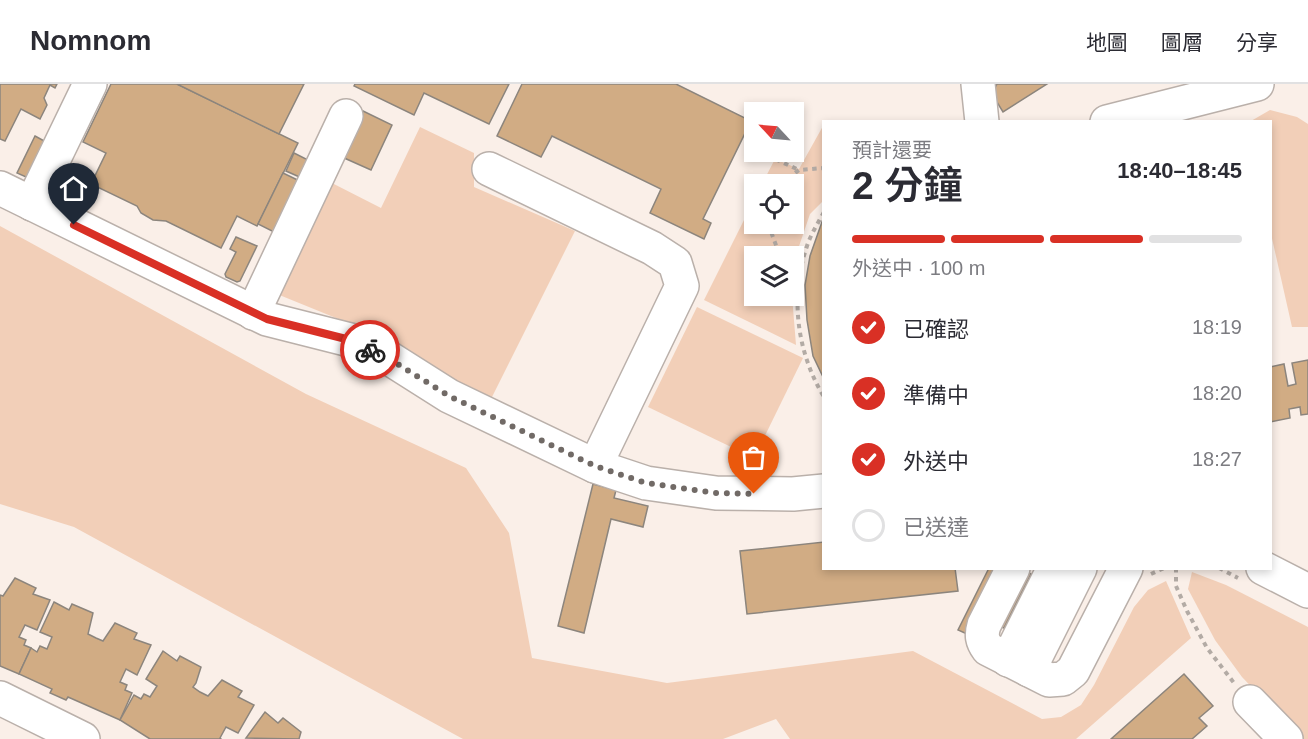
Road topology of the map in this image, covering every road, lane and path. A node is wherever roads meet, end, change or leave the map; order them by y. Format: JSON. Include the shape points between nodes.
{"nodes":[{"id":1,"x":90,"y":84,"type":"edge"},
{"id":2,"x":978,"y":84,"type":"edge"},
{"id":3,"x":1257,"y":84,"type":"edge"},
{"id":4,"x":346,"y":116,"type":"dead end"},
{"id":5,"x":982,"y":120,"type":"edge"},
{"id":6,"x":1115,"y":120,"type":"edge"},
{"id":7,"x":782,"y":162,"type":"edge"},
{"id":8,"x":822,"y":168,"type":"edge"},
{"id":9,"x":489,"y":169,"type":"dead end"},
{"id":10,"x":799,"y":170,"type":"junction"},
{"id":11,"x":794,"y":174,"type":"edge"},
{"id":12,"x":0,"y":188,"type":"edge"},
{"id":13,"x":32,"y":204,"type":"junction"},
{"id":14,"x":822,"y":216,"type":"edge"},
{"id":15,"x":804,"y":261,"type":"edge"},
{"id":16,"x":798,"y":306,"type":"edge"},
{"id":17,"x":254,"y":313,"type":"junction"},
{"id":18,"x":822,"y":394,"type":"edge"},
{"id":19,"x":595,"y":466,"type":"junction"},
{"id":20,"x":822,"y":491,"type":"edge"},
{"id":21,"x":1012,"y":570,"type":"edge"},
{"id":22,"x":1053,"y":570,"type":"edge"},
{"id":23,"x":1079,"y":570,"type":"edge"},
{"id":24,"x":1125,"y":570,"type":"edge"},
{"id":25,"x":1176,"y":570,"type":"edge"},
{"id":26,"x":1267,"y":570,"type":"edge"},
{"id":27,"x":1308,"y":591,"type":"edge"},
{"id":28,"x":1019,"y":665,"type":"junction"},
{"id":29,"x":0,"y":698,"type":"edge"},
{"id":30,"x":1250,"y":702,"type":"joint"},
{"id":31,"x":83,"y":739,"type":"edge"},
{"id":32,"x":1248,"y":739,"type":"edge"},
{"id":33,"x":1266,"y":739,"type":"edge"},
{"id":34,"x":1286,"y":739,"type":"edge"}],
"edges":[{"from":1,"to":13,"type":"street"},
{"from":2,"to":5,"type":"street"},
{"from":3,"to":6,"type":"street"},
{"from":4,"to":17,"type":"street"},
{"from":7,"to":10,"type":"path"},
{"from":8,"to":10,"type":"path"},
{"from":9,"to":19,"type":"street","via":[[584,226],[652,248],[675,263],[682,285]]},
{"from":10,"to":11,"type":"path"},
{"from":12,"to":13,"type":"street"},
{"from":13,"to":17,"type":"street"},
{"from":14,"to":15,"type":"path"},
{"from":16,"to":18,"type":"path","via":[[806,357]]},
{"from":17,"to":19,"type":"street","via":[[350,340],[388,358],[449,396]]},
{"from":19,"to":20,"type":"street","via":[[646,483],[716,493]]},
{"from":21,"to":28,"type":"street","via":[[981,633],[988,649]]},
{"from":22,"to":28,"type":"street"},
{"from":23,"to":28,"type":"street"},
{"from":24,"to":28,"type":"street","via":[[1073,671],[1063,679],[1049,680]]},
{"from":25,"to":30,"type":"path","via":[[1176,586],[1207,648]]},
{"from":26,"to":27,"type":"street"},
{"from":29,"to":31,"type":"street"},
{"from":30,"to":34,"type":"street"},
{"from":32,"to":33,"type":"street"}]}
